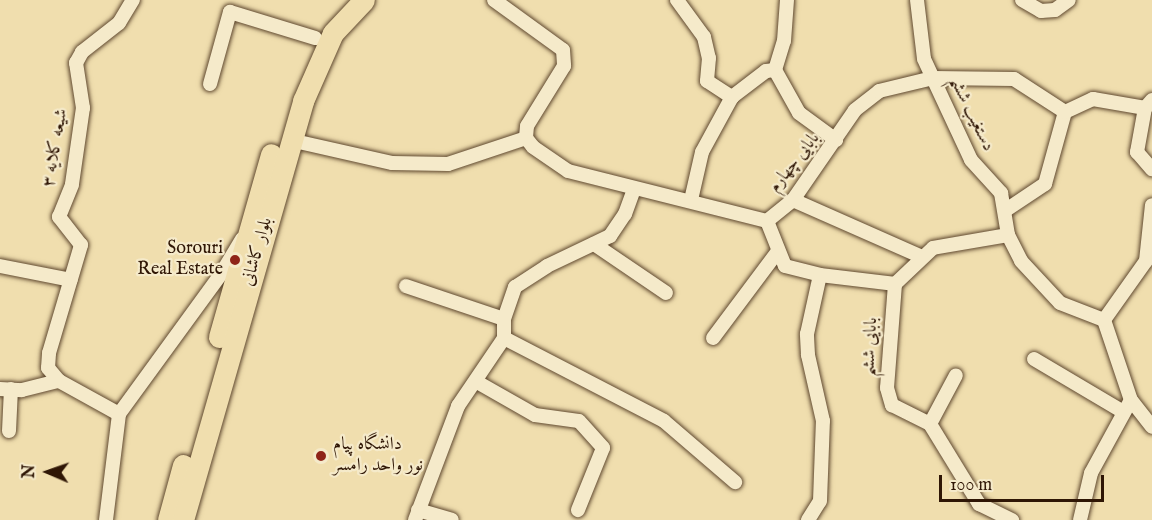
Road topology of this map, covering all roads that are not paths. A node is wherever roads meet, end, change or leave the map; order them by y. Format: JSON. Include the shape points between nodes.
{"nodes":[{"id":1,"x":133,"y":0,"type":"edge"},
{"id":2,"x":344,"y":0,"type":"edge"},
{"id":3,"x":364,"y":0,"type":"edge"},
{"id":4,"x":494,"y":0,"type":"edge"},
{"id":5,"x":677,"y":0,"type":"edge"},
{"id":6,"x":787,"y":0,"type":"edge"},
{"id":7,"x":917,"y":0,"type":"edge"},
{"id":8,"x":1022,"y":0,"type":"edge"},
{"id":9,"x":1069,"y":0,"type":"edge"},
{"id":10,"x":315,"y":38,"type":"junction"},
{"id":11,"x":775,"y":70,"type":"junction"},
{"id":12,"x":933,"y":78,"type":"junction"},
{"id":13,"x":210,"y":84,"type":"dead end"},
{"id":14,"x":732,"y":97,"type":"junction"},
{"id":15,"x":1148,"y":104,"type":"edge"},
{"id":16,"x":1065,"y":112,"type":"junction"},
{"id":17,"x":526,"y":138,"type":"junction"},
{"id":18,"x":290,"y":140,"type":"junction"},
{"id":19,"x":836,"y":140,"type":"junction"},
{"id":20,"x":1152,"y":169,"type":"edge"},
{"id":21,"x":633,"y":189,"type":"junction"},
{"id":22,"x":691,"y":200,"type":"junction"},
{"id":23,"x":793,"y":200,"type":"junction"},
{"id":24,"x":1152,"y":205,"type":"edge"},
{"id":25,"x":1006,"y":210,"type":"junction"},
{"id":26,"x":767,"y":221,"type":"junction"},
{"id":27,"x":249,"y":229,"type":"junction"},
{"id":28,"x":1008,"y":235,"type":"junction"},
{"id":29,"x":594,"y":244,"type":"junction"},
{"id":30,"x":778,"y":251,"type":"junction"},
{"id":31,"x":920,"y":256,"type":"junction"},
{"id":32,"x":0,"y":266,"type":"edge"},
{"id":33,"x":1149,"y":266,"type":"edge"},
{"id":34,"x":820,"y":275,"type":"junction"},
{"id":35,"x":71,"y":279,"type":"junction"},
{"id":36,"x":895,"y":284,"type":"junction"},
{"id":37,"x":406,"y":286,"type":"dead end"},
{"id":38,"x":666,"y":293,"type":"dead end"},
{"id":39,"x":504,"y":319,"type":"junction"},
{"id":40,"x":1104,"y":320,"type":"junction"},
{"id":41,"x":504,"y":338,"type":"junction"},
{"id":42,"x":713,"y":338,"type":"dead end"},
{"id":43,"x":1034,"y":359,"type":"dead end"},
{"id":44,"x":956,"y":375,"type":"dead end"},
{"id":45,"x":59,"y":381,"type":"junction"},
{"id":46,"x":477,"y":382,"type":"junction"},
{"id":47,"x":6,"y":389,"type":"edge"},
{"id":48,"x":1127,"y":406,"type":"junction"},
{"id":49,"x":119,"y":414,"type":"junction"},
{"id":50,"x":930,"y":424,"type":"junction"},
{"id":51,"x":1152,"y":427,"type":"edge"},
{"id":52,"x":9,"y":431,"type":"dead end"},
{"id":53,"x":735,"y":482,"type":"dead end"},
{"id":54,"x":578,"y":510,"type":"dead end"},
{"id":55,"x":417,"y":515,"type":"edge"},
{"id":56,"x":106,"y":520,"type":"edge"},
{"id":57,"x":169,"y":520,"type":"edge"},
{"id":58,"x":183,"y":520,"type":"edge"},
{"id":59,"x":452,"y":520,"type":"edge"},
{"id":60,"x":808,"y":520,"type":"edge"},
{"id":61,"x":1012,"y":520,"type":"edge"},
{"id":62,"x":1080,"y":520,"type":"edge"}],
"edges":[{"from":1,"to":35,"type":"street","name":"شیعه کلایه ۳","via":[[119,23],[82,52],[76,63],[83,108],[72,183],[59,217],[81,245]]},
{"from":2,"to":10,"type":"main road","name":"بلوار کاشانی"},
{"from":3,"to":18,"type":"main road","name":"بلوار کاشانی","via":[[328,43]]},
{"from":4,"to":17,"type":"street","via":[[563,50],[564,66],[527,126]]},
{"from":5,"to":14,"type":"street","via":[[704,37],[709,58],[707,81]]},
{"from":6,"to":11,"type":"street","via":[[784,41]]},
{"from":7,"to":12,"type":"street","name":"دستغیب ششم","via":[[924,59]]},
{"from":8,"to":9,"type":"street","via":[[1041,11],[1055,10]]},
{"from":10,"to":13,"type":"street","via":[[230,12]]},
{"from":10,"to":27,"type":"main road","name":"بلوار کاشانی","via":[[290,96]]},
{"from":11,"to":14,"type":"street","via":[[766,71]]},
{"from":11,"to":19,"type":"street","via":[[800,113]]},
{"from":12,"to":16,"type":"street","name":"بابایی چهارم","via":[[1014,79]]},
{"from":12,"to":19,"type":"street","name":"بابایی چهارم","via":[[879,92],[855,110]]},
{"from":12,"to":25,"type":"street","name":"دستغیب ششم","via":[[971,160],[1001,193]]},
{"from":14,"to":22,"type":"street","via":[[702,152]]},
{"from":15,"to":16,"type":"street","via":[[1093,99]]},
{"from":15,"to":20,"type":"street","via":[[1137,152]]},
{"from":16,"to":25,"type":"street","via":[[1045,184]]},
{"from":17,"to":18,"type":"street","via":[[448,164],[392,163]]},
{"from":17,"to":21,"type":"street","via":[[532,147],[568,171]]},
{"from":18,"to":58,"type":"main road","name":"بلوار کاشانی"},
{"from":19,"to":23,"type":"street","name":"بابایی چهارم"},
{"from":21,"to":22,"type":"street"},
{"from":21,"to":29,"type":"street","via":[[626,214],[610,236]]},
{"from":22,"to":26,"type":"street"},
{"from":23,"to":26,"type":"street","name":"بابایی چهارم"},
{"from":23,"to":31,"type":"street"},
{"from":24,"to":33,"type":"street"},
{"from":25,"to":28,"type":"street","name":"دستغیب ششم"},
{"from":26,"to":30,"type":"street"},
{"from":27,"to":49,"type":"street"},
{"from":27,"to":57,"type":"main road","name":"بلوار کاشانی"},
{"from":28,"to":31,"type":"street","via":[[933,248]]},
{"from":28,"to":40,"type":"street","name":"دستغیب ششم","via":[[1021,261],[1060,303]]},
{"from":29,"to":38,"type":"street"},
{"from":29,"to":39,"type":"street","via":[[515,287]]},
{"from":30,"to":34,"type":"street","via":[[785,266]]},
{"from":30,"to":42,"type":"street"},
{"from":31,"to":36,"type":"street"},
{"from":32,"to":35,"type":"street"},
{"from":33,"to":40,"type":"street"},
{"from":34,"to":36,"type":"street"},
{"from":34,"to":60,"type":"street","via":[[807,334],[823,421],[820,501]]},
{"from":35,"to":45,"type":"street","name":"شیعه کلایه ۳","via":[[49,353],[48,368]]},
{"from":36,"to":50,"type":"street","name":"بابایی ششم","via":[[887,388],[892,405]]},
{"from":37,"to":39,"type":"street"},
{"from":39,"to":41,"type":"street"},
{"from":40,"to":48,"type":"street"},
{"from":41,"to":46,"type":"street"},
{"from":41,"to":53,"type":"street","via":[[664,421]]},
{"from":43,"to":48,"type":"street"},
{"from":44,"to":50,"type":"street"},
{"from":45,"to":47,"type":"street"},
{"from":45,"to":49,"type":"street"},
{"from":46,"to":54,"type":"street","via":[[535,415],[579,422],[603,448]]},
{"from":46,"to":55,"type":"street","via":[[458,406]]},
{"from":47,"to":52,"type":"street"},
{"from":48,"to":51,"type":"street"},
{"from":48,"to":62,"type":"street","via":[[1091,473]]},
{"from":49,"to":56,"type":"street"},
{"from":50,"to":61,"type":"street","via":[[979,504]]},
{"from":55,"to":59,"type":"street"}]}
